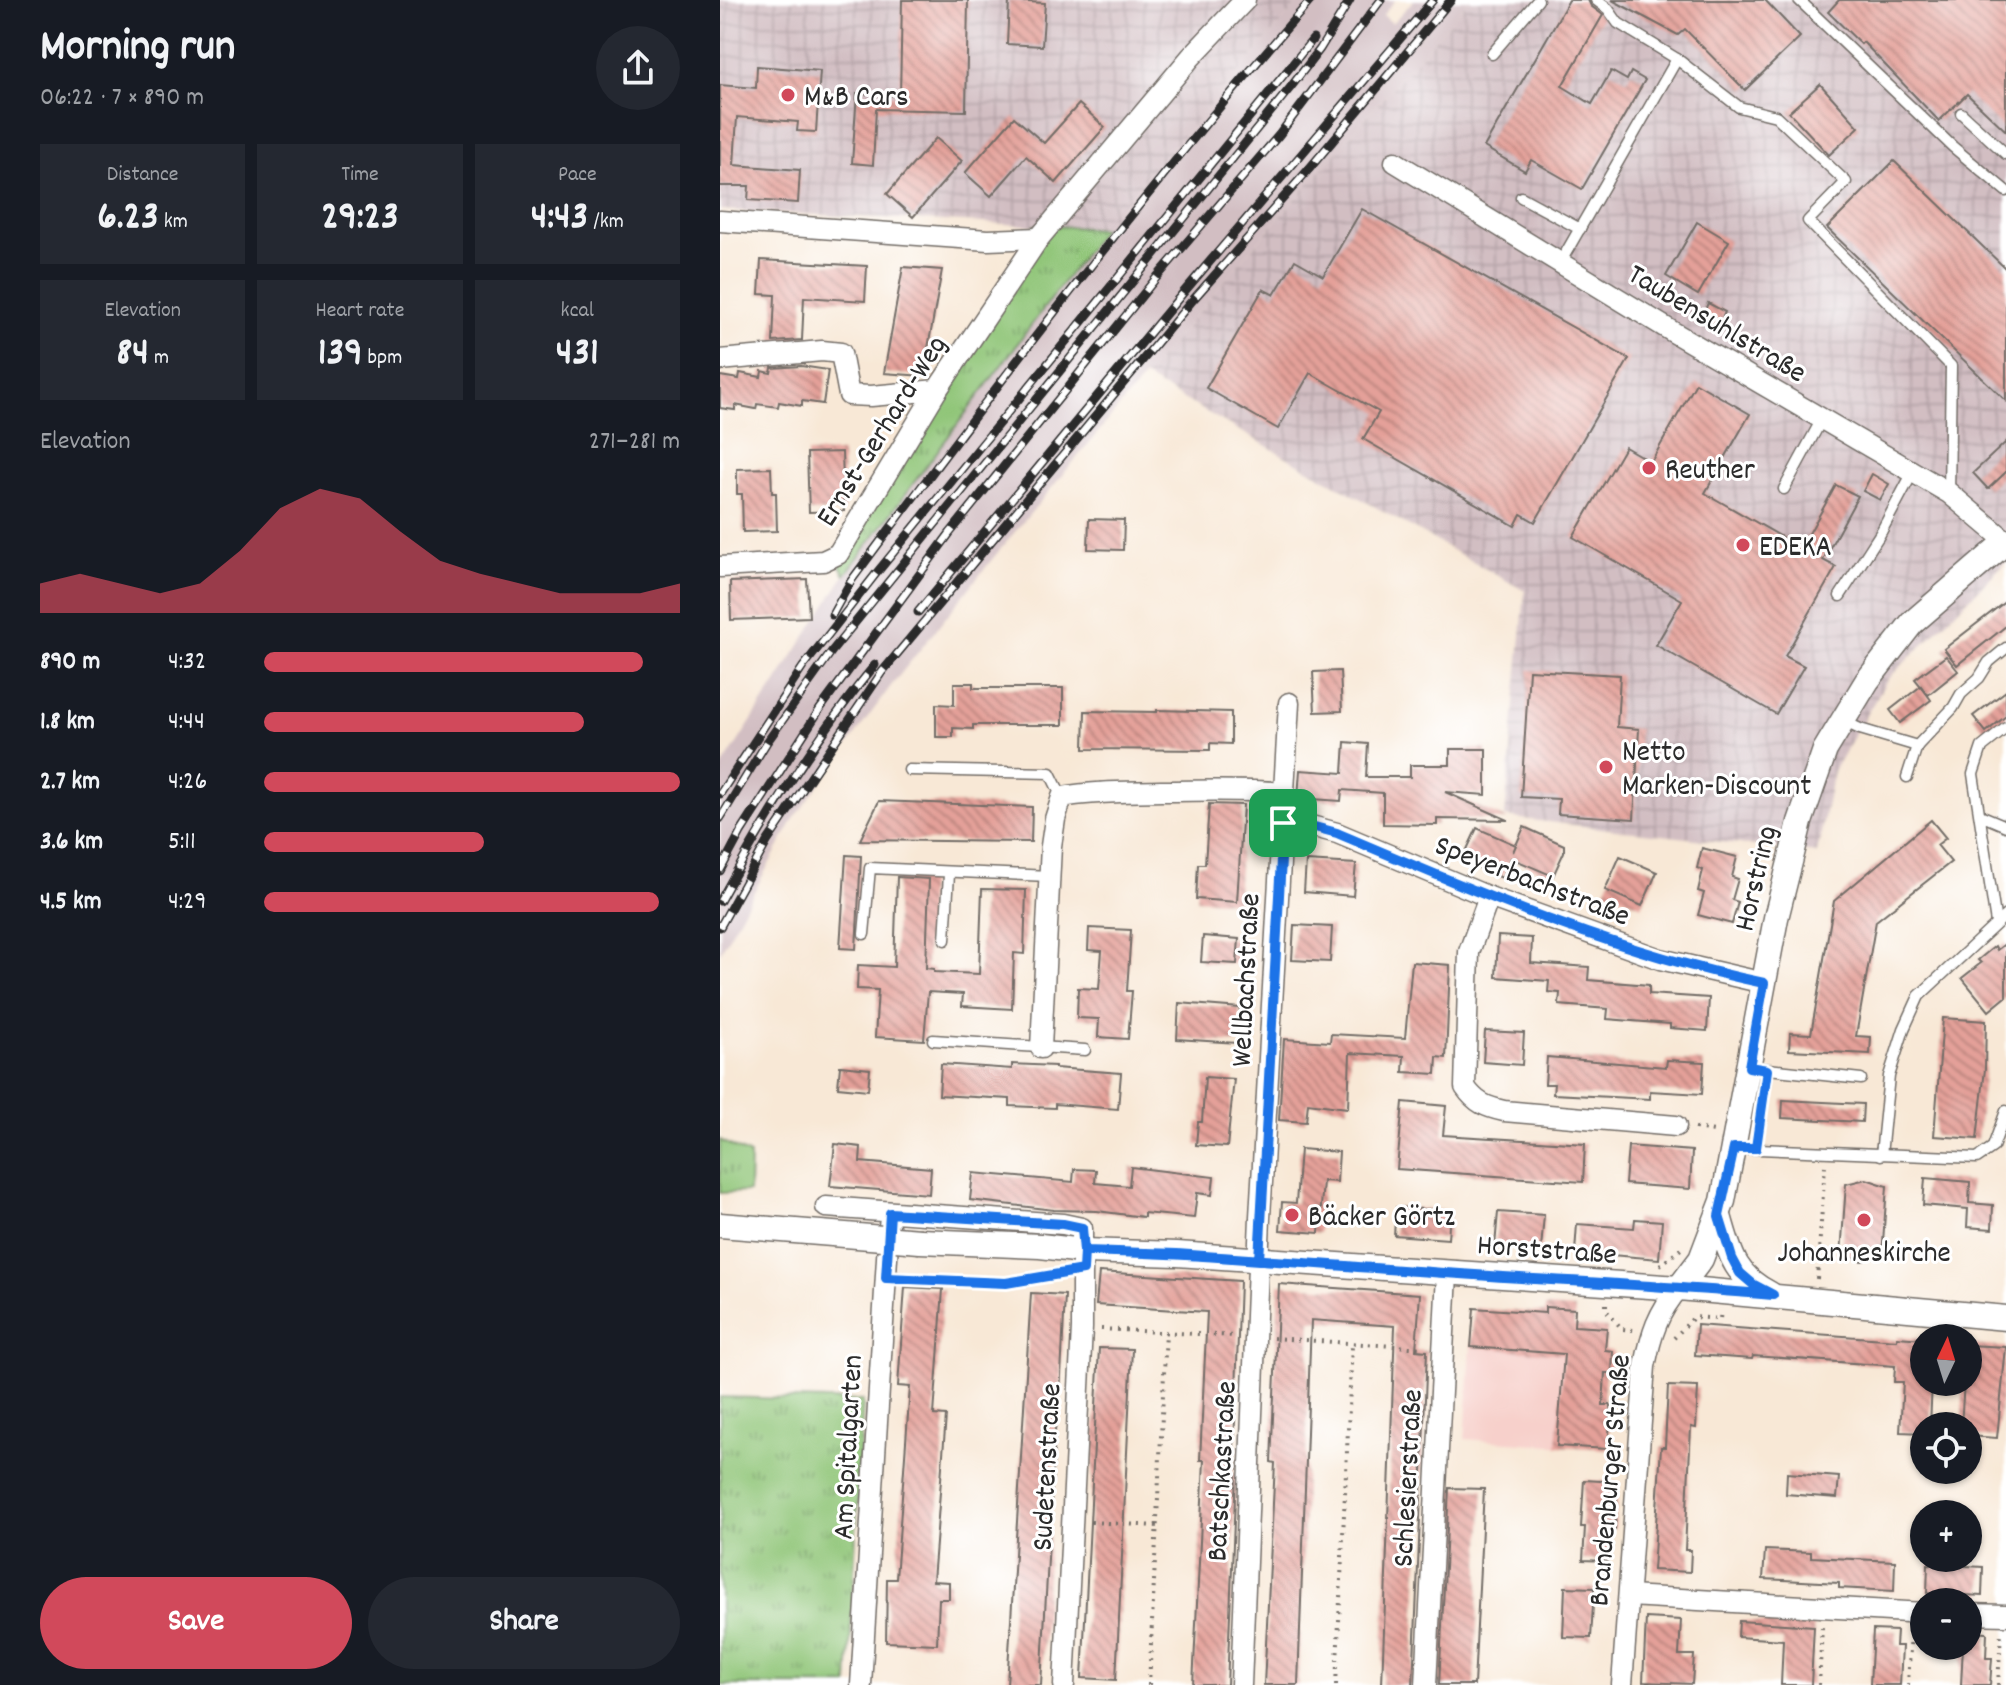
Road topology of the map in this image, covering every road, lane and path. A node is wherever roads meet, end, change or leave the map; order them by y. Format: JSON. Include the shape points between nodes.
{"nodes":[{"id":1,"x":1245,"y":0,"type":"edge"},
{"id":2,"x":1538,"y":0,"type":"edge"},
{"id":3,"x":1596,"y":0,"type":"edge"},
{"id":4,"x":1799,"y":0,"type":"edge"},
{"id":5,"x":1492,"y":54,"type":"dead end"},
{"id":6,"x":1677,"y":59,"type":"junction"},
{"id":7,"x":1961,"y":113,"type":"dead end"},
{"id":8,"x":2006,"y":154,"type":"edge"},
{"id":9,"x":1395,"y":162,"type":"dead end"},
{"id":10,"x":2006,"y":191,"type":"edge"},
{"id":11,"x":1521,"y":197,"type":"dead end"},
{"id":12,"x":720,"y":221,"type":"edge"},
{"id":13,"x":1580,"y":229,"type":"junction"},
{"id":14,"x":1039,"y":238,"type":"junction"},
{"id":15,"x":1560,"y":263,"type":"junction"},
{"id":16,"x":720,"y":360,"type":"edge"},
{"id":17,"x":937,"y":390,"type":"junction"},
{"id":18,"x":1822,"y":419,"type":"junction"},
{"id":19,"x":1913,"y":472,"type":"junction"},
{"id":20,"x":1784,"y":489,"type":"dead end"},
{"id":21,"x":1949,"y":493,"type":"junction"},
{"id":22,"x":2006,"y":541,"type":"edge"},
{"id":23,"x":720,"y":567,"type":"edge"},
{"id":24,"x":1840,"y":596,"type":"dead end"},
{"id":25,"x":2006,"y":648,"type":"edge"},
{"id":26,"x":1289,"y":703,"type":"dead end"},
{"id":27,"x":1842,"y":720,"type":"junction"},
{"id":28,"x":2006,"y":728,"type":"edge"},
{"id":29,"x":1917,"y":746,"type":"junction"},
{"id":30,"x":909,"y":770,"type":"dead end"},
{"id":31,"x":1907,"y":777,"type":"dead end"},
{"id":32,"x":1285,"y":793,"type":"junction"},
{"id":33,"x":1062,"y":797,"type":"junction"},
{"id":34,"x":1980,"y":815,"type":"junction"},
{"id":35,"x":1283,"y":823,"type":"junction"},
{"id":36,"x":2006,"y":826,"type":"edge"},
{"id":37,"x":949,"y":874,"type":"junction"},
{"id":38,"x":1049,"y":876,"type":"junction"},
{"id":39,"x":1489,"y":897,"type":"junction"},
{"id":40,"x":2006,"y":915,"type":"edge"},
{"id":41,"x":1996,"y":923,"type":"junction"},
{"id":42,"x":864,"y":934,"type":"dead end"},
{"id":43,"x":945,"y":940,"type":"dead end"},
{"id":44,"x":1764,"y":983,"type":"junction"},
{"id":45,"x":933,"y":1040,"type":"dead end"},
{"id":46,"x":1041,"y":1048,"type":"junction"},
{"id":47,"x":1085,"y":1050,"type":"dead end"},
{"id":48,"x":1749,"y":1067,"type":"junction"},
{"id":49,"x":1861,"y":1079,"type":"dead end"},
{"id":50,"x":2006,"y":1111,"type":"edge"},
{"id":51,"x":1676,"y":1126,"type":"joint"},
{"id":52,"x":1735,"y":1141,"type":"junction"},
{"id":53,"x":1881,"y":1155,"type":"junction"},
{"id":54,"x":1824,"y":1175,"type":"dead end"},
{"id":55,"x":826,"y":1207,"type":"dead end"},
{"id":56,"x":890,"y":1213,"type":"junction"},
{"id":57,"x":1719,"y":1216,"type":"junction"},
{"id":58,"x":720,"y":1225,"type":"edge"},
{"id":59,"x":720,"y":1241,"type":"edge"},
{"id":60,"x":920,"y":1249,"type":"junction"},
{"id":61,"x":1259,"y":1260,"type":"junction"},
{"id":62,"x":1084,"y":1261,"type":"junction"},
{"id":63,"x":1447,"y":1274,"type":"junction"},
{"id":64,"x":886,"y":1278,"type":"junction"},
{"id":65,"x":1817,"y":1279,"type":"dead end"},
{"id":66,"x":1679,"y":1288,"type":"junction"},
{"id":67,"x":1773,"y":1295,"type":"junction"},
{"id":68,"x":2006,"y":1318,"type":"edge"},
{"id":69,"x":1166,"y":1332,"type":"dead end"},
{"id":70,"x":1352,"y":1343,"type":"dead end"},
{"id":71,"x":1073,"y":1521,"type":"junction"},
{"id":72,"x":1157,"y":1526,"type":"junction"},
{"id":73,"x":1629,"y":1596,"type":"junction"},
{"id":74,"x":1823,"y":1608,"type":"junction"},
{"id":75,"x":1910,"y":1613,"type":"edge"},
{"id":76,"x":1982,"y":1614,"type":"edge"},
{"id":77,"x":2004,"y":1615,"type":"edge"},
{"id":78,"x":1911,"y":1660,"type":"edge"},
{"id":79,"x":861,"y":1685,"type":"edge"},
{"id":80,"x":1064,"y":1685,"type":"edge"},
{"id":81,"x":1149,"y":1685,"type":"edge"},
{"id":82,"x":1241,"y":1685,"type":"edge"},
{"id":83,"x":1336,"y":1685,"type":"edge"},
{"id":84,"x":1426,"y":1685,"type":"edge"},
{"id":85,"x":1622,"y":1685,"type":"edge"},
{"id":86,"x":1819,"y":1685,"type":"edge"},
{"id":87,"x":1908,"y":1685,"type":"edge"},
{"id":88,"x":1998,"y":1685,"type":"edge"}],
"edges":[{"from":1,"to":14,"type":"street","name":"Ernst-Gerhard-Weg"},
{"from":2,"to":5,"type":"lane"},
{"from":3,"to":6,"type":"lane","via":[[1618,23]]},
{"from":4,"to":10,"type":"lane"},
{"from":6,"to":13,"type":"lane"},
{"from":6,"to":21,"type":"lane","via":[[1739,107],[1776,116],[1846,182],[1808,221],[1951,366]]},
{"from":7,"to":8,"type":"lane"},
{"from":9,"to":15,"type":"street","name":"Taubensuhlstraße"},
{"from":11,"to":13,"type":"lane"},
{"from":12,"to":14,"type":"street","via":[[988,240]]},
{"from":13,"to":15,"type":"lane"},
{"from":14,"to":17,"type":"street","name":"Ernst-Gerhard-Weg"},
{"from":15,"to":18,"type":"street","name":"Taubensuhlstraße"},
{"from":16,"to":17,"type":"street","via":[[841,353],[849,395]]},
{"from":17,"to":23,"type":"street","name":"Ernst-Gerhard-Weg","via":[[838,554],[823,561]]},
{"from":18,"to":19,"type":"street","name":"Taubensuhlstraße"},
{"from":18,"to":20,"type":"lane"},
{"from":19,"to":21,"type":"street","name":"Taubensuhlstraße"},
{"from":19,"to":24,"type":"lane"},
{"from":21,"to":22,"type":"street","name":"Taubensuhlstraße"},
{"from":22,"to":27,"type":"street","name":"Horstring","via":[[1912,623]]},
{"from":25,"to":29,"type":"lane"},
{"from":26,"to":32,"type":"street","name":"Wellbachstraße"},
{"from":27,"to":29,"type":"lane"},
{"from":27,"to":44,"type":"street","name":"Horstring","via":[[1825,750],[1800,822]]},
{"from":28,"to":34,"type":"lane","via":[[1982,747],[1976,759],[1973,774]]},
{"from":29,"to":31,"type":"lane"},
{"from":30,"to":33,"type":"lane","via":[[1050,773]]},
{"from":32,"to":33,"type":"street"},
{"from":32,"to":35,"type":"street","name":"Wellbachstraße"},
{"from":33,"to":38,"type":"street"},
{"from":34,"to":36,"type":"lane"},
{"from":34,"to":41,"type":"lane"},
{"from":35,"to":39,"type":"street","name":"Speyerbachstraße","via":[[1337,833]]},
{"from":35,"to":61,"type":"street","name":"Wellbachstraße"},
{"from":37,"to":38,"type":"lane"},
{"from":37,"to":42,"type":"lane","via":[[870,868]]},
{"from":37,"to":43,"type":"lane"},
{"from":38,"to":46,"type":"street"},
{"from":39,"to":44,"type":"street","name":"Speyerbachstraße","via":[[1660,959]]},
{"from":39,"to":51,"type":"street","via":[[1469,952],[1465,1087],[1472,1097],[1504,1111]]},
{"from":40,"to":41,"type":"lane"},
{"from":41,"to":53,"type":"lane","via":[[1919,996],[1889,1076]]},
{"from":44,"to":48,"type":"street","name":"Horstring"},
{"from":45,"to":46,"type":"lane"},
{"from":46,"to":47,"type":"lane"},
{"from":48,"to":49,"type":"lane"},
{"from":48,"to":52,"type":"street","name":"Horstring"},
{"from":50,"to":53,"type":"lane","via":[[1986,1155],[1967,1160]]},
{"from":51,"to":52,"type":"path"},
{"from":52,"to":53,"type":"lane"},
{"from":52,"to":57,"type":"street","name":"Horstring"},
{"from":54,"to":65,"type":"path"},
{"from":55,"to":56,"type":"street"},
{"from":56,"to":62,"type":"street","via":[[1082,1228]]},
{"from":56,"to":64,"type":"street","name":"Am Spitalgarten"},
{"from":57,"to":66,"type":"street","name":"Horstring","via":[[1701,1259]]},
{"from":57,"to":67,"type":"street","via":[[1740,1273]]},
{"from":58,"to":60,"type":"street","name":"Horststraße","bridge":true},
{"from":59,"to":60,"type":"street","name":"Horststraße"},
{"from":60,"to":62,"type":"street","name":"Horststraße","via":[[1022,1262]]},
{"from":61,"to":62,"type":"street","name":"Horststraße","via":[[1177,1254]]},
{"from":61,"to":63,"type":"street","name":"Horststraße"},
{"from":61,"to":82,"type":"street","name":"Batschkastraße"},
{"from":62,"to":64,"type":"path","via":[[1006,1283]]},
{"from":62,"to":71,"type":"street","name":"Sudetenstraße"},
{"from":63,"to":66,"type":"street","name":"Horststraße"},
{"from":63,"to":84,"type":"street","name":"Schlesierstraße"},
{"from":64,"to":79,"type":"street","name":"Am Spitalgarten"},
{"from":66,"to":67,"type":"street","name":"Horststraße"},
{"from":66,"to":73,"type":"street","name":"Brandenburger Straße","via":[[1660,1313],[1648,1351]]},
{"from":67,"to":68,"type":"street","name":"Horststraße"},
{"from":69,"to":72,"type":"path"},
{"from":70,"to":83,"type":"path"},
{"from":71,"to":72,"type":"path"},
{"from":71,"to":80,"type":"street","name":"Sudetenstraße"},
{"from":72,"to":81,"type":"path"},
{"from":73,"to":74,"type":"street"},
{"from":73,"to":85,"type":"street","name":"Brandenburger Straße"},
{"from":74,"to":75,"type":"street"},
{"from":74,"to":86,"type":"path"},
{"from":76,"to":77,"type":"street"},
{"from":77,"to":88,"type":"path"},
{"from":78,"to":87,"type":"path"}]}
